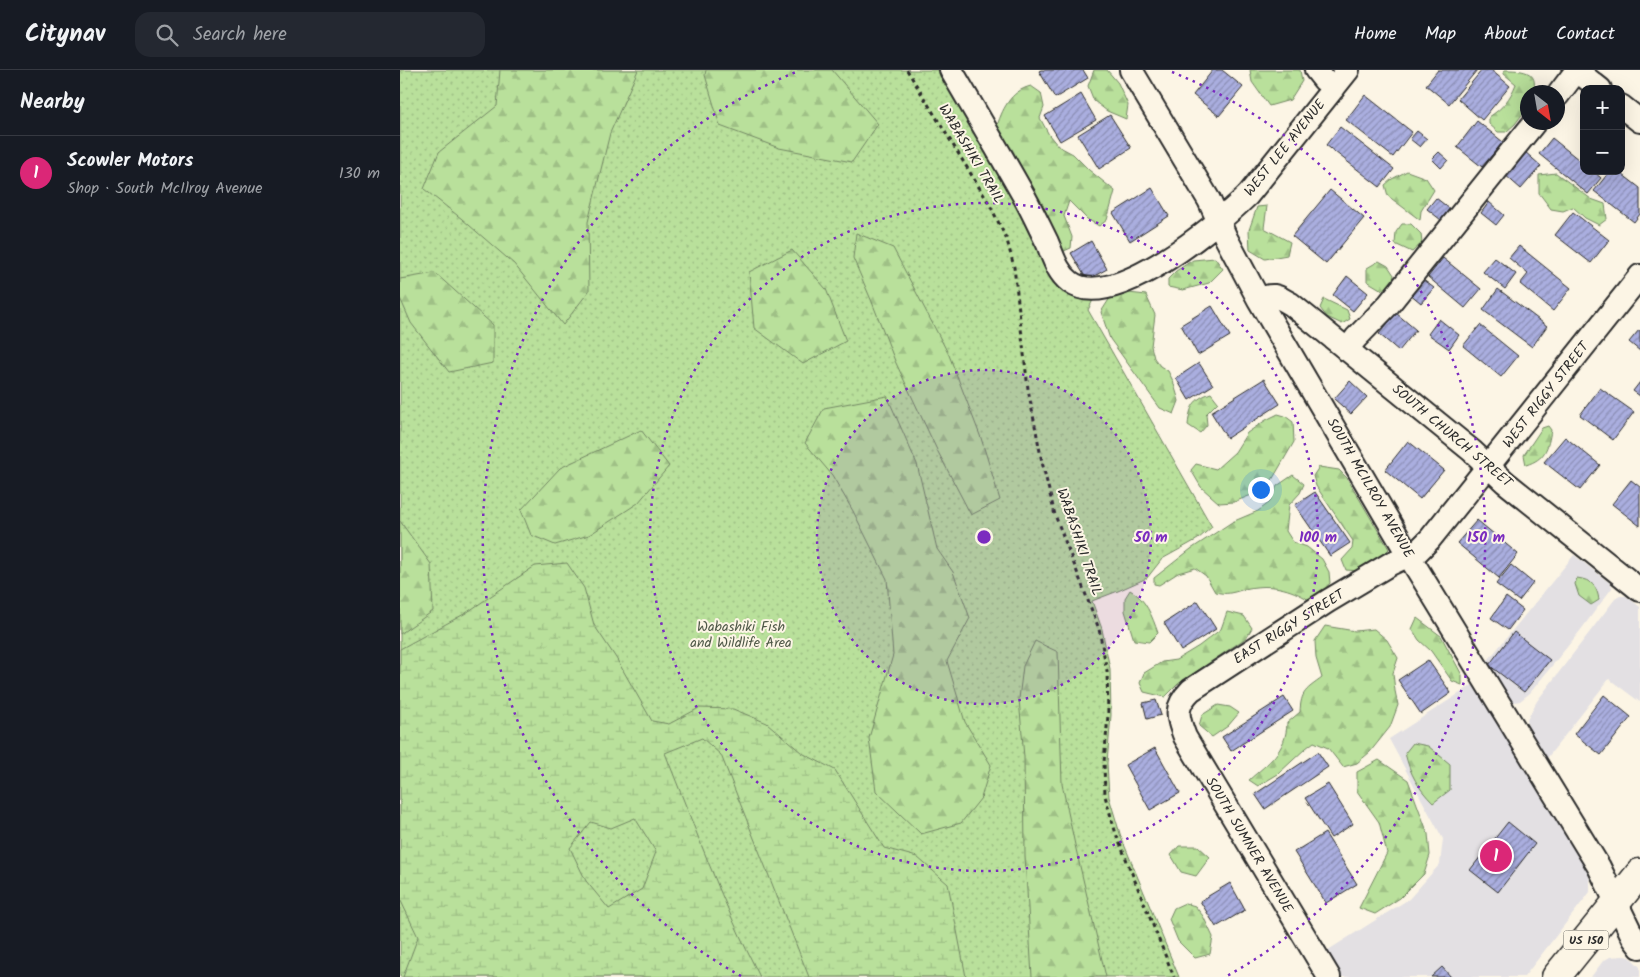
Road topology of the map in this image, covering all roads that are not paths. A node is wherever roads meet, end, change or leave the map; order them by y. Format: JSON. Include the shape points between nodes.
{"nodes":[{"id":1,"x":951,"y":70,"type":"edge"},
{"id":2,"x":1131,"y":70,"type":"edge"},
{"id":3,"x":1316,"y":70,"type":"edge"},
{"id":4,"x":1348,"y":70,"type":"edge"},
{"id":5,"x":1577,"y":70,"type":"edge"},
{"id":6,"x":1595,"y":85,"type":"edge"},
{"id":7,"x":1565,"y":86,"type":"edge"},
{"id":8,"x":1334,"y":88,"type":"junction"},
{"id":9,"x":1625,"y":109,"type":"edge"},
{"id":10,"x":1640,"y":121,"type":"edge"},
{"id":11,"x":1529,"y":130,"type":"edge"},
{"id":12,"x":1218,"y":222,"type":"junction"},
{"id":13,"x":1640,"y":276,"type":"edge"},
{"id":14,"x":1259,"y":300,"type":"junction"},
{"id":15,"x":1347,"y":350,"type":"junction"},
{"id":16,"x":1489,"y":466,"type":"junction"},
{"id":17,"x":1409,"y":556,"type":"junction"},
{"id":18,"x":1636,"y":578,"type":"edge"},
{"id":19,"x":1179,"y":708,"type":"joint"},
{"id":20,"x":1640,"y":873,"type":"edge"},
{"id":21,"x":1616,"y":903,"type":"junction"},
{"id":22,"x":1640,"y":947,"type":"edge"},
{"id":23,"x":1329,"y":977,"type":"edge"},
{"id":24,"x":1556,"y":977,"type":"edge"}],
"edges":[{"from":1,"to":12,"type":"street","name":"WEST LEE AVENUE","via":[[1025,199],[1057,266],[1069,282],[1096,290],[1114,286],[1162,262]]},
{"from":2,"to":12,"type":"street","name":"SOUTH MCILROY AVENUE","via":[[1209,200]]},
{"from":3,"to":8,"type":"street"},
{"from":4,"to":8,"type":"street","name":"WEST LEE AVENUE"},
{"from":5,"to":6,"type":"street"},
{"from":5,"to":7,"type":"street"},
{"from":8,"to":12,"type":"street","name":"WEST LEE AVENUE","via":[[1248,195]]},
{"from":9,"to":10,"type":"street"},
{"from":11,"to":15,"type":"street","via":[[1389,304]]},
{"from":12,"to":14,"type":"street","name":"SOUTH MCILROY AVENUE"},
{"from":13,"to":16,"type":"street","name":"WEST RIGGY STREET"},
{"from":14,"to":15,"type":"street","name":"SOUTH CHURCH STREET","via":[[1274,295],[1291,304]]},
{"from":14,"to":17,"type":"street","name":"SOUTH MCILROY AVENUE"},
{"from":15,"to":16,"type":"street","name":"SOUTH CHURCH STREET"},
{"from":16,"to":17,"type":"street","name":"WEST RIGGY STREET","via":[[1430,539]]},
{"from":16,"to":18,"type":"street","name":"SOUTH CHURCH STREET","via":[[1505,482]]},
{"from":17,"to":19,"type":"street","name":"EAST RIGGY STREET","via":[[1328,601],[1206,680],[1181,699]]},
{"from":17,"to":21,"type":"street","name":"SOUTH MCILROY AVENUE","via":[[1599,867]]},
{"from":19,"to":23,"type":"street","name":"SOUTH SUMNER AVENUE","via":[[1179,722],[1197,759]]},
{"from":20,"to":21,"type":"main road","number":"US 150"},
{"from":21,"to":22,"type":"street","name":"SOUTH MCILROY AVENUE"},
{"from":21,"to":24,"type":"main road","number":"US 150"}]}
